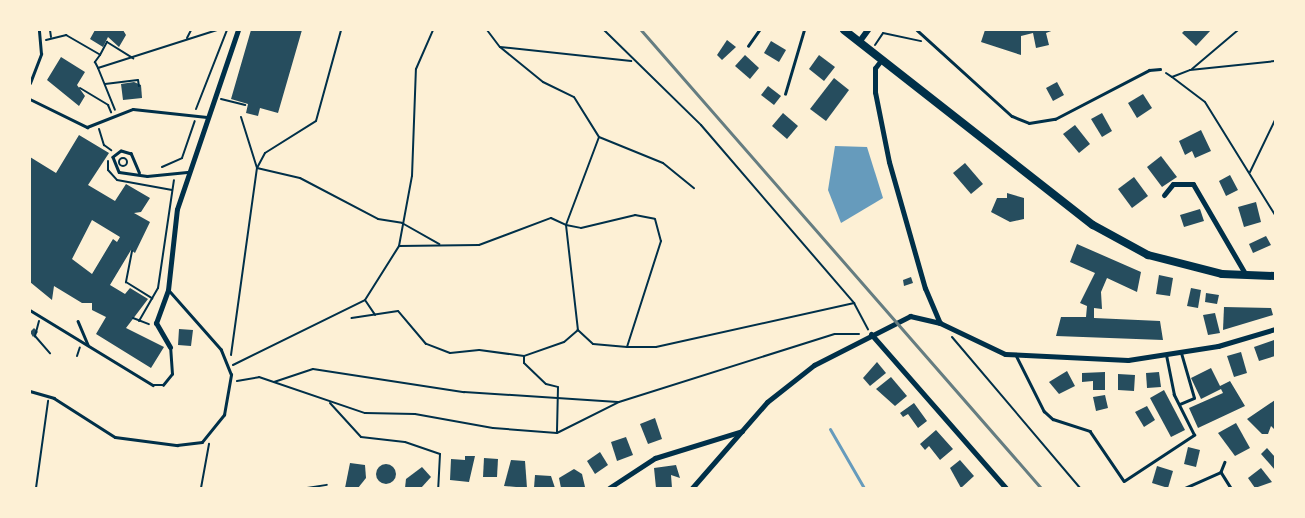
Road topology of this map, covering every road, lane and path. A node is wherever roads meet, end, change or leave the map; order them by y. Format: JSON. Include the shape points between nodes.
{"nodes":[{"id":1,"x":39,"y":30,"type":"edge"},
{"id":2,"x":50,"y":30,"type":"edge"},
{"id":3,"x":191,"y":30,"type":"edge"},
{"id":4,"x":217,"y":30,"type":"edge"},
{"id":5,"x":227,"y":30,"type":"edge"},
{"id":6,"x":238,"y":30,"type":"edge"},
{"id":7,"x":341,"y":30,"type":"edge"},
{"id":8,"x":433,"y":30,"type":"edge"},
{"id":9,"x":487,"y":30,"type":"edge"},
{"id":10,"x":604,"y":30,"type":"edge"},
{"id":11,"x":759,"y":30,"type":"edge"},
{"id":12,"x":804,"y":30,"type":"edge"},
{"id":13,"x":844,"y":30,"type":"edge"},
{"id":14,"x":868,"y":30,"type":"edge"},
{"id":15,"x":917,"y":30,"type":"edge"},
{"id":16,"x":1238,"y":30,"type":"edge"},
{"id":17,"x":51,"y":37,"type":"junction"},
{"id":18,"x":110,"y":38,"type":"dead end"},
{"id":19,"x":187,"y":38,"type":"junction"},
{"id":20,"x":860,"y":41,"type":"junction"},
{"id":21,"x":41,"y":42,"type":"junction"},
{"id":22,"x":107,"y":42,"type":"junction"},
{"id":23,"x":932,"y":43,"type":"junction"},
{"id":24,"x":500,"y":46,"type":"junction"},
{"id":25,"x":748,"y":46,"type":"dead end"},
{"id":26,"x":871,"y":50,"type":"junction"},
{"id":27,"x":100,"y":55,"type":"junction"},
{"id":28,"x":133,"y":58,"type":"junction"},
{"id":29,"x":882,"y":59,"type":"junction"},
{"id":30,"x":633,"y":61,"type":"junction"},
{"id":31,"x":1275,"y":62,"type":"edge"},
{"id":32,"x":98,"y":68,"type":"junction"},
{"id":33,"x":1160,"y":69,"type":"joint"},
{"id":34,"x":1190,"y":70,"type":"junction"},
{"id":35,"x":1172,"y":77,"type":"junction"},
{"id":36,"x":30,"y":83,"type":"edge"},
{"id":37,"x":104,"y":84,"type":"junction"},
{"id":38,"x":139,"y":86,"type":"dead end"},
{"id":39,"x":80,"y":88,"type":"dead end"},
{"id":40,"x":202,"y":92,"type":"junction"},
{"id":41,"x":785,"y":94,"type":"dead end"},
{"id":42,"x":216,"y":97,"type":"junction"},
{"id":43,"x":30,"y":99,"type":"edge"},
{"id":44,"x":246,"y":105,"type":"dead end"},
{"id":45,"x":116,"y":113,"type":"junction"},
{"id":46,"x":195,"y":114,"type":"junction"},
{"id":47,"x":112,"y":115,"type":"junction"},
{"id":48,"x":241,"y":117,"type":"dead end"},
{"id":49,"x":208,"y":118,"type":"junction"},
{"id":50,"x":1275,"y":120,"type":"edge"},
{"id":51,"x":101,"y":132,"type":"dead end"},
{"id":52,"x":599,"y":137,"type":"junction"},
{"id":53,"x":118,"y":148,"type":"dead end"},
{"id":54,"x":114,"y":153,"type":"junction"},
{"id":55,"x":103,"y":162,"type":"dead end"},
{"id":56,"x":107,"y":162,"type":"junction"},
{"id":57,"x":257,"y":168,"type":"junction"},
{"id":58,"x":156,"y":169,"type":"dead end"},
{"id":59,"x":188,"y":172,"type":"junction"},
{"id":60,"x":138,"y":173,"type":"junction"},
{"id":61,"x":1250,"y":173,"type":"junction"},
{"id":62,"x":694,"y":188,"type":"dead end"},
{"id":63,"x":1164,"y":195,"type":"dead end"},
{"id":64,"x":1275,"y":215,"type":"edge"},
{"id":65,"x":402,"y":223,"type":"junction"},
{"id":66,"x":566,"y":225,"type":"junction"},
{"id":67,"x":399,"y":246,"type":"junction"},
{"id":68,"x":441,"y":246,"type":"junction"},
{"id":69,"x":132,"y":251,"type":"dead end"},
{"id":70,"x":1246,"y":275,"type":"junction"},
{"id":71,"x":1275,"y":276,"type":"edge"},
{"id":72,"x":168,"y":290,"type":"junction"},
{"id":73,"x":152,"y":298,"type":"junction"},
{"id":74,"x":365,"y":300,"type":"junction"},
{"id":75,"x":854,"y":303,"type":"junction"},
{"id":76,"x":30,"y":310,"type":"edge"},
{"id":77,"x":375,"y":315,"type":"junction"},
{"id":78,"x":133,"y":318,"type":"dead end"},
{"id":79,"x":352,"y":318,"type":"dead end"},
{"id":80,"x":139,"y":321,"type":"junction"},
{"id":81,"x":78,"y":322,"type":"dead end"},
{"id":82,"x":156,"y":323,"type":"junction"},
{"id":83,"x":940,"y":323,"type":"junction"},
{"id":84,"x":37,"y":325,"type":"dead end"},
{"id":85,"x":1275,"y":329,"type":"edge"},
{"id":86,"x":578,"y":330,"type":"junction"},
{"id":87,"x":871,"y":334,"type":"junction"},
{"id":88,"x":82,"y":343,"type":"junction"},
{"id":89,"x":89,"y":347,"type":"junction"},
{"id":90,"x":170,"y":347,"type":"joint"},
{"id":91,"x":627,"y":347,"type":"junction"},
{"id":92,"x":1180,"y":352,"type":"junction"},
{"id":93,"x":50,"y":354,"type":"dead end"},
{"id":94,"x":1166,"y":354,"type":"junction"},
{"id":95,"x":1016,"y":355,"type":"junction"},
{"id":96,"x":77,"y":356,"type":"dead end"},
{"id":97,"x":524,"y":356,"type":"junction"},
{"id":98,"x":229,"y":367,"type":"junction"},
{"id":99,"x":232,"y":382,"type":"junction"},
{"id":100,"x":274,"y":382,"type":"junction"},
{"id":101,"x":30,"y":391,"type":"edge"},
{"id":102,"x":49,"y":396,"type":"junction"},
{"id":103,"x":560,"y":398,"type":"junction"},
{"id":104,"x":329,"y":401,"type":"junction"},
{"id":105,"x":619,"y":402,"type":"junction"},
{"id":106,"x":1179,"y":404,"type":"junction"},
{"id":107,"x":742,"y":431,"type":"junction"},
{"id":108,"x":557,"y":433,"type":"junction"},
{"id":109,"x":211,"y":435,"type":"junction"},
{"id":110,"x":1225,"y":462,"type":"dead end"},
{"id":111,"x":1220,"y":472,"type":"junction"},
{"id":112,"x":327,"y":485,"type":"dead end"},
{"id":113,"x":36,"y":488,"type":"edge"},
{"id":114,"x":201,"y":488,"type":"edge"},
{"id":115,"x":307,"y":488,"type":"edge"},
{"id":116,"x":438,"y":488,"type":"edge"},
{"id":117,"x":609,"y":488,"type":"edge"},
{"id":118,"x":692,"y":488,"type":"edge"},
{"id":119,"x":1006,"y":488,"type":"edge"},
{"id":120,"x":1080,"y":488,"type":"edge"},
{"id":121,"x":1185,"y":488,"type":"edge"},
{"id":122,"x":1231,"y":488,"type":"edge"}],
"edges":[{"from":1,"to":21,"type":"lane"},
{"from":2,"to":17,"type":"path"},
{"from":3,"to":19,"type":"path"},
{"from":4,"to":19,"type":"path"},
{"from":5,"to":40,"type":"path"},
{"from":6,"to":42,"type":"street"},
{"from":7,"to":57,"type":"path","via":[[316,121],[265,153]]},
{"from":8,"to":65,"type":"path","via":[[416,69],[412,176]]},
{"from":9,"to":24,"type":"path"},
{"from":10,"to":30,"type":"path"},
{"from":11,"to":25,"type":"lane"},
{"from":12,"to":41,"type":"lane"},
{"from":13,"to":20,"type":"main road"},
{"from":14,"to":20,"type":"street"},
{"from":15,"to":23,"type":"lane"},
{"from":16,"to":34,"type":"path"},
{"from":17,"to":21,"type":"path"},
{"from":17,"to":27,"type":"path","via":[[66,34]]},
{"from":18,"to":22,"type":"path"},
{"from":19,"to":28,"type":"path"},
{"from":20,"to":26,"type":"main road"},
{"from":21,"to":36,"type":"lane"},
{"from":22,"to":27,"type":"path"},
{"from":22,"to":28,"type":"path"},
{"from":23,"to":26,"type":"path","via":[[883,33]]},
{"from":23,"to":33,"type":"lane","via":[[1012,116],[1030,123],[1055,119],[1149,70]]},
{"from":24,"to":30,"type":"path"},
{"from":24,"to":52,"type":"path","via":[[544,82],[574,97]]},
{"from":26,"to":29,"type":"main road"},
{"from":27,"to":32,"type":"path","via":[[95,62]]},
{"from":28,"to":32,"type":"path"},
{"from":29,"to":70,"type":"main road","via":[[1093,225],[1148,254],[1222,274]]},
{"from":29,"to":83,"type":"street","via":[[875,68],[889,162],[925,288]]},
{"from":30,"to":75,"type":"path","via":[[701,125]]},
{"from":31,"to":34,"type":"path"},
{"from":32,"to":37,"type":"path"},
{"from":33,"to":35,"type":"path"},
{"from":34,"to":35,"type":"path"},
{"from":35,"to":61,"type":"path","via":[[1205,102]]},
{"from":37,"to":38,"type":"path","via":[[138,80]]},
{"from":37,"to":45,"type":"path"},
{"from":39,"to":47,"type":"path","via":[[108,105]]},
{"from":40,"to":42,"type":"path"},
{"from":40,"to":46,"type":"path"},
{"from":42,"to":44,"type":"path"},
{"from":42,"to":49,"type":"street"},
{"from":43,"to":47,"type":"lane","via":[[87,127]]},
{"from":45,"to":46,"type":"lane","via":[[133,109]]},
{"from":45,"to":47,"type":"lane"},
{"from":46,"to":49,"type":"lane"},
{"from":46,"to":58,"type":"path","via":[[182,158]]},
{"from":48,"to":57,"type":"path"},
{"from":49,"to":59,"type":"street"},
{"from":50,"to":61,"type":"path"},
{"from":51,"to":54,"type":"path","via":[[104,146]]},
{"from":52,"to":62,"type":"path","via":[[663,163]]},
{"from":52,"to":66,"type":"path"},
{"from":53,"to":54,"type":"path"},
{"from":54,"to":56,"type":"path"},
{"from":54,"to":60,"type":"lane","via":[[131,154]]},
{"from":54,"to":60,"type":"lane","via":[[116,170]]},
{"from":55,"to":56,"type":"path"},
{"from":56,"to":73,"type":"path","via":[[117,180],[172,190]]},
{"from":57,"to":65,"type":"path","via":[[300,178],[378,219]]},
{"from":57,"to":98,"type":"path"},
{"from":59,"to":60,"type":"lane"},
{"from":59,"to":72,"type":"street","via":[[174,223]]},
{"from":61,"to":64,"type":"path"},
{"from":63,"to":70,"type":"street","via":[[1173,184],[1183,180],[1193,184]]},
{"from":65,"to":67,"type":"path"},
{"from":65,"to":68,"type":"path"},
{"from":66,"to":68,"type":"path","via":[[551,218],[479,245]]},
{"from":66,"to":86,"type":"path"},
{"from":66,"to":91,"type":"path","via":[[581,228],[635,215],[655,220],[660,241]]},
{"from":67,"to":68,"type":"path"},
{"from":67,"to":74,"type":"path"},
{"from":69,"to":73,"type":"path","via":[[126,282]]},
{"from":70,"to":71,"type":"main road"},
{"from":72,"to":82,"type":"street"},
{"from":72,"to":98,"type":"lane","via":[[221,350]]},
{"from":73,"to":80,"type":"path"},
{"from":74,"to":77,"type":"path"},
{"from":74,"to":98,"type":"path"},
{"from":75,"to":87,"type":"path"},
{"from":75,"to":91,"type":"path","via":[[656,347]]},
{"from":76,"to":88,"type":"lane"},
{"from":77,"to":79,"type":"path"},
{"from":77,"to":97,"type":"path","via":[[398,311],[426,344],[450,353],[479,350]]},
{"from":78,"to":80,"type":"path"},
{"from":80,"to":82,"type":"path"},
{"from":81,"to":89,"type":"lane"},
{"from":82,"to":90,"type":"street"},
{"from":83,"to":87,"type":"street","via":[[910,316]]},
{"from":83,"to":95,"type":"street","via":[[1005,354]]},
{"from":83,"to":120,"type":"path"},
{"from":84,"to":93,"type":"path","via":[[35,336]]},
{"from":85,"to":92,"type":"street"},
{"from":86,"to":91,"type":"path","via":[[593,344]]},
{"from":86,"to":97,"type":"path","via":[[564,342]]},
{"from":87,"to":105,"type":"path","via":[[835,334]]},
{"from":87,"to":107,"type":"street","via":[[814,365],[767,402]]},
{"from":87,"to":119,"type":"street"},
{"from":88,"to":89,"type":"lane"},
{"from":88,"to":96,"type":"path"},
{"from":89,"to":90,"type":"lane","via":[[153,385],[164,385],[172,374]]},
{"from":92,"to":94,"type":"street"},
{"from":92,"to":106,"type":"lane","via":[[1194,398]]},
{"from":94,"to":95,"type":"street","via":[[1128,360]]},
{"from":94,"to":106,"type":"lane"},
{"from":95,"to":106,"type":"lane","via":[[1044,411],[1052,419],[1090,431],[1124,482],[1194,435]]},
{"from":97,"to":103,"type":"path","via":[[524,363],[546,384],[558,387]]},
{"from":98,"to":99,"type":"lane"},
{"from":99,"to":100,"type":"path","via":[[259,377]]},
{"from":99,"to":109,"type":"lane","via":[[224,415]]},
{"from":100,"to":103,"type":"path","via":[[313,369],[464,392]]},
{"from":100,"to":104,"type":"path"},
{"from":101,"to":102,"type":"lane"},
{"from":102,"to":109,"type":"lane","via":[[115,437],[194,445]]},
{"from":102,"to":113,"type":"path"},
{"from":103,"to":105,"type":"path"},
{"from":103,"to":108,"type":"path"},
{"from":104,"to":108,"type":"path","via":[[365,413],[415,414],[493,428]]},
{"from":104,"to":116,"type":"path","via":[[361,437],[405,442],[440,454]]},
{"from":105,"to":108,"type":"path"},
{"from":107,"to":117,"type":"street","via":[[655,458]]},
{"from":107,"to":118,"type":"street"},
{"from":109,"to":114,"type":"path"},
{"from":110,"to":111,"type":"lane"},
{"from":111,"to":121,"type":"lane"},
{"from":111,"to":122,"type":"lane"},
{"from":112,"to":115,"type":"path"}]}
